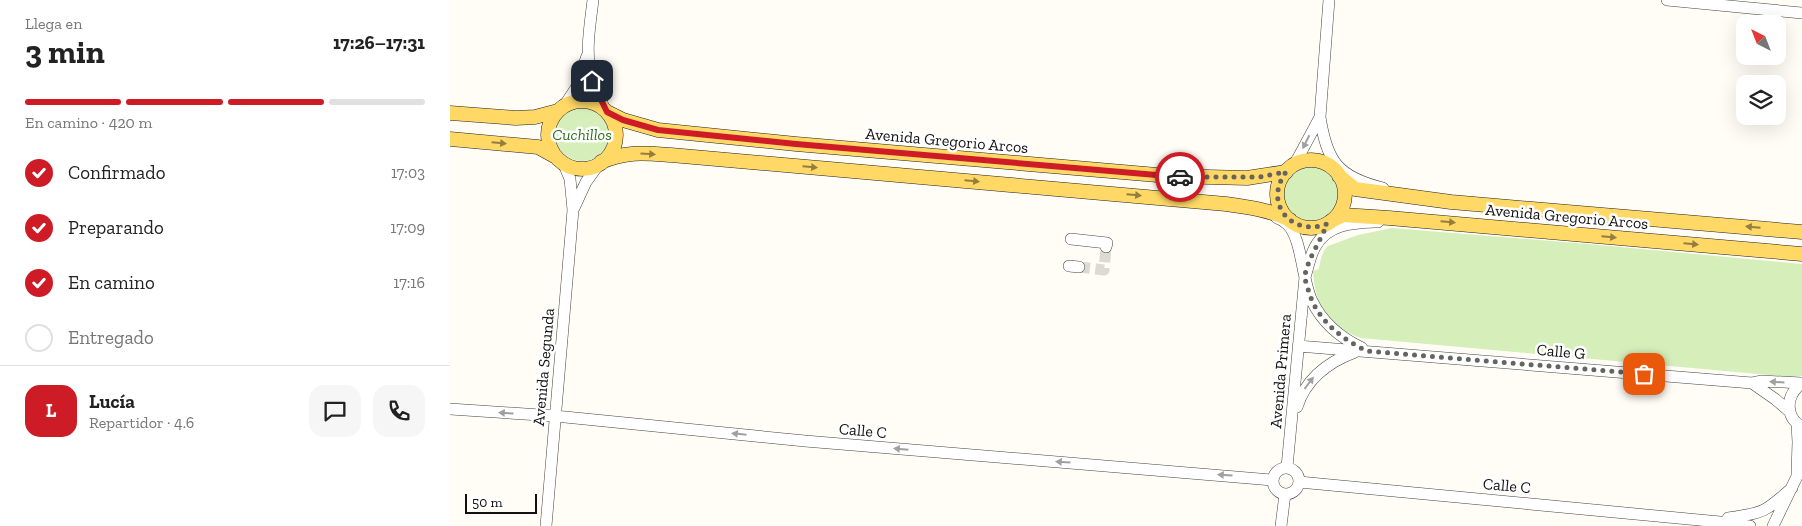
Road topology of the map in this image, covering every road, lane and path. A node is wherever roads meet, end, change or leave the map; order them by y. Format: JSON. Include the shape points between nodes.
{"nodes":[{"id":1,"x":593,"y":0,"type":"edge"},
{"id":2,"x":1329,"y":0,"type":"edge"},
{"id":3,"x":1667,"y":0,"type":"edge"},
{"id":4,"x":1802,"y":13,"type":"edge"},
{"id":5,"x":588,"y":50,"type":"junction"},
{"id":6,"x":561,"y":108,"type":"junction"},
{"id":7,"x":606,"y":111,"type":"junction"},
{"id":8,"x":450,"y":112,"type":"edge"},
{"id":9,"x":1320,"y":117,"type":"junction"},
{"id":10,"x":450,"y":139,"type":"edge"},
{"id":11,"x":559,"y":160,"type":"junction"},
{"id":12,"x":600,"y":163,"type":"junction"},
{"id":13,"x":1334,"y":167,"type":"junction"},
{"id":14,"x":1289,"y":169,"type":"junction"},
{"id":15,"x":1451,"y":202,"type":"junction"},
{"id":16,"x":573,"y":210,"type":"junction"},
{"id":17,"x":1422,"y":220,"type":"junction"},
{"id":18,"x":1329,"y":223,"type":"junction"},
{"id":19,"x":1292,"y":226,"type":"junction"},
{"id":20,"x":1802,"y":232,"type":"edge"},
{"id":21,"x":1322,"y":238,"type":"junction"},
{"id":22,"x":1071,"y":239,"type":"dead end"},
{"id":23,"x":1106,"y":247,"type":"dead end"},
{"id":24,"x":1802,"y":254,"type":"edge"},
{"id":25,"x":1305,"y":277,"type":"junction"},
{"id":26,"x":1298,"y":346,"type":"junction"},
{"id":27,"x":1364,"y":351,"type":"junction"},
{"id":28,"x":1752,"y":383,"type":"junction"},
{"id":29,"x":1802,"y":383,"type":"edge"},
{"id":30,"x":450,"y":409,"type":"edge"},
{"id":31,"x":1789,"y":412,"type":"junction"},
{"id":32,"x":555,"y":416,"type":"junction"},
{"id":33,"x":1800,"y":426,"type":"edge"},
{"id":34,"x":1290,"y":428,"type":"junction"},
{"id":35,"x":1287,"y":467,"type":"junction"},
{"id":36,"x":1800,"y":470,"type":"edge"},
{"id":37,"x":1273,"y":480,"type":"junction"},
{"id":38,"x":1300,"y":482,"type":"junction"},
{"id":39,"x":1792,"y":488,"type":"junction"},
{"id":40,"x":1284,"y":494,"type":"junction"},
{"id":41,"x":1752,"y":520,"type":"edge"},
{"id":42,"x":1712,"y":521,"type":"junction"},
{"id":43,"x":546,"y":526,"type":"edge"},
{"id":44,"x":1282,"y":526,"type":"edge"},
{"id":45,"x":1725,"y":526,"type":"edge"},
{"id":46,"x":1771,"y":526,"type":"edge"}],
"edges":[{"from":1,"to":5,"type":"street"},
{"from":2,"to":9,"type":"street"},
{"from":3,"to":4,"type":"street"},
{"from":5,"to":6,"type":"street","via":[[576,88]]},
{"from":5,"to":7,"type":"street","via":[[592,81]]},
{"from":6,"to":7,"type":"main road","via":[[583,101],[599,105]]},
{"from":6,"to":8,"type":"main road","via":[[535,117],[516,118]]},
{"from":6,"to":11,"type":"main road","via":[[550,122],[548,133],[549,144]]},
{"from":7,"to":12,"type":"main road","via":[[614,122],[616,134],[609,155]]},
{"from":7,"to":14,"type":"main road","name":"Avenida Gregorio Arcos","via":[[623,120],[658,130],[1169,176],[1247,178]]},
{"from":9,"to":13,"type":"street","via":[[1322,134]]},
{"from":9,"to":14,"type":"street","one_way":true},
{"from":10,"to":11,"type":"main road","one_way":true,"via":[[538,147]]},
{"from":11,"to":12,"type":"main road","via":[[582,169]]},
{"from":11,"to":16,"type":"street","name":"Avenida Segunda","via":[[570,179]]},
{"from":12,"to":16,"type":"street","name":"Avenida Segunda","via":[[586,182]]},
{"from":12,"to":19,"type":"main road","one_way":true,"via":[[622,154],[640,153],[1209,202],[1267,212]]},
{"from":13,"to":14,"type":"main road","via":[[1312,160]]},
{"from":13,"to":15,"type":"street","via":[[1358,181]]},
{"from":13,"to":15,"type":"main road","name":"Avenida Gregorio Arcos","via":[[1354,189]]},
{"from":13,"to":18,"type":"main road","via":[[1343,184],[1345,197],[1342,209]]},
{"from":14,"to":19,"type":"main road","via":[[1279,183],[1278,197],[1281,210]]},
{"from":20,"to":15,"type":"main road","name":"Avenida Gregorio Arcos","one_way":true},
{"from":16,"to":32,"type":"street","name":"Avenida Segunda"},
{"from":17,"to":18,"type":"main road","name":"Avenida Gregorio Arcos","via":[[1343,215]]},
{"from":17,"to":21,"type":"street","via":[[1343,225]]},
{"from":17,"to":24,"type":"main road","name":"Avenida Gregorio Arcos","one_way":true},
{"from":18,"to":19,"type":"main road","via":[[1310,228]]},
{"from":18,"to":21,"type":"street","name":"Avenida Primera"},
{"from":19,"to":25,"type":"street","name":"Avenida Primera"},
{"from":21,"to":25,"type":"street","name":"Avenida Primera"},
{"from":22,"to":23,"type":"street","via":[[1107,243]]},
{"from":25,"to":26,"type":"street","name":"Avenida Primera"},
{"from":25,"to":27,"type":"street","name":"Calle G","via":[[1312,301],[1326,323]]},
{"from":26,"to":27,"type":"street","name":"Calle G"},
{"from":26,"to":34,"type":"street","name":"Avenida Primera"},
{"from":27,"to":28,"type":"street","name":"Calle G"},
{"from":34,"to":27,"type":"street","name":"Calle G","one_way":true,"via":[[1300,397],[1315,375],[1331,362]]},
{"from":29,"to":28,"type":"street","name":"Calle G","one_way":true},
{"from":28,"to":31,"type":"street"},
{"from":29,"to":31,"type":"street","via":[[1792,392]]},
{"from":32,"to":30,"type":"street","name":"Calle C","one_way":true},
{"from":31,"to":33,"type":"street"},
{"from":37,"to":32,"type":"street","name":"Calle C","one_way":true,"via":[[814,442]]},
{"from":32,"to":43,"type":"street","name":"Avenida Segunda"},
{"from":33,"to":36,"type":"street"},
{"from":34,"to":35,"type":"street","name":"Avenida Primera"},
{"from":35,"to":37,"type":"street","via":[[1278,471]]},
{"from":35,"to":38,"type":"street","via":[[1295,470]]},
{"from":36,"to":39,"type":"street"},
{"from":37,"to":40,"type":"street","via":[[1276,489]]},
{"from":38,"to":40,"type":"street","via":[[1296,490]]},
{"from":38,"to":42,"type":"street","name":"Calle C"},
{"from":39,"to":41,"type":"street","name":"Calle C"},
{"from":39,"to":46,"type":"street"},
{"from":40,"to":44,"type":"street"},
{"from":41,"to":42,"type":"street","name":"Calle C"},
{"from":41,"to":46,"type":"street","via":[[1770,521]]},
{"from":42,"to":45,"type":"street","name":"Calle C"}]}
